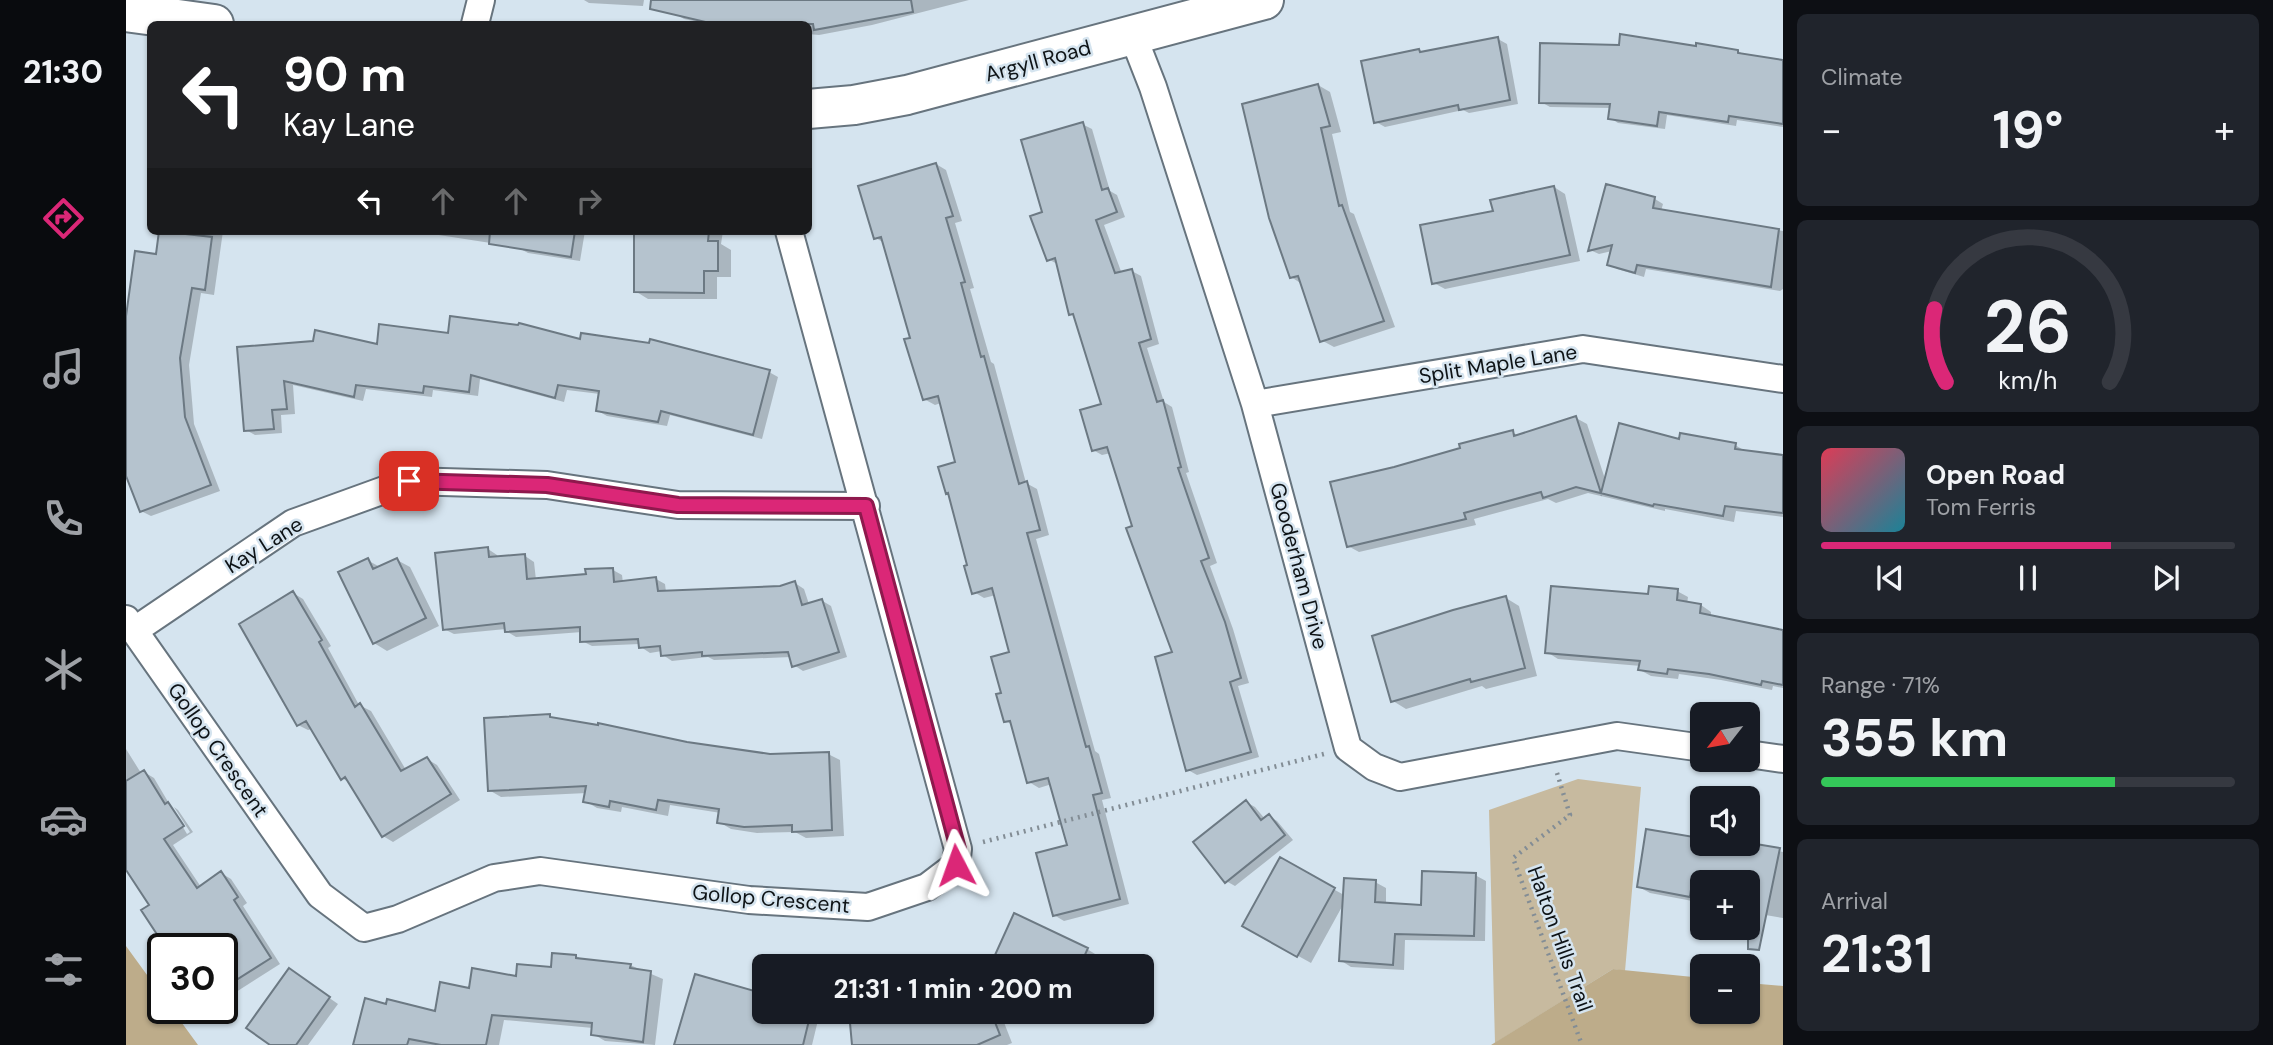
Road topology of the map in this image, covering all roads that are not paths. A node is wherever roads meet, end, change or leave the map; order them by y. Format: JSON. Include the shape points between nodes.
{"nodes":[{"id":1,"x":481,"y":0,"type":"edge"},
{"id":2,"x":1264,"y":0,"type":"edge"},
{"id":3,"x":126,"y":12,"type":"edge"},
{"id":4,"x":192,"y":21,"type":"edge"},
{"id":5,"x":476,"y":21,"type":"edge"},
{"id":6,"x":1133,"y":36,"type":"junction"},
{"id":7,"x":812,"y":109,"type":"edge"},
{"id":8,"x":790,"y":235,"type":"edge"},
{"id":9,"x":1783,"y":379,"type":"edge"},
{"id":10,"x":1255,"y":404,"type":"junction"},
{"id":11,"x":866,"y":506,"type":"junction"},
{"id":12,"x":130,"y":625,"type":"edge"},
{"id":13,"x":1690,"y":746,"type":"edge"},
{"id":14,"x":1760,"y":756,"type":"edge"},
{"id":15,"x":1783,"y":759,"type":"edge"}],
"edges":[{"from":1,"to":5,"type":"street"},
{"from":2,"to":6,"type":"street","name":"Argyll Road"},
{"from":3,"to":4,"type":"street"},
{"from":6,"to":7,"type":"street","name":"Argyll Road","via":[[907,95]]},
{"from":6,"to":10,"type":"street","name":"Gooderham Drive"},
{"from":8,"to":11,"type":"street"},
{"from":9,"to":10,"type":"street","name":"Split Maple Lane","via":[[1583,349]]},
{"from":10,"to":13,"type":"street","name":"Gooderham Drive","via":[[1348,748],[1374,767],[1400,777],[1617,736]]},
{"from":11,"to":12,"type":"street","name":"Kay Lane","via":[[678,505],[547,485],[409,481],[293,523]]},
{"from":11,"to":12,"type":"street","name":"Gollop Crescent","via":[[958,849],[956,865],[927,887],[868,906],[749,900],[540,871],[495,878],[398,919],[364,928],[320,895]]},
{"from":14,"to":15,"type":"street"}]}
